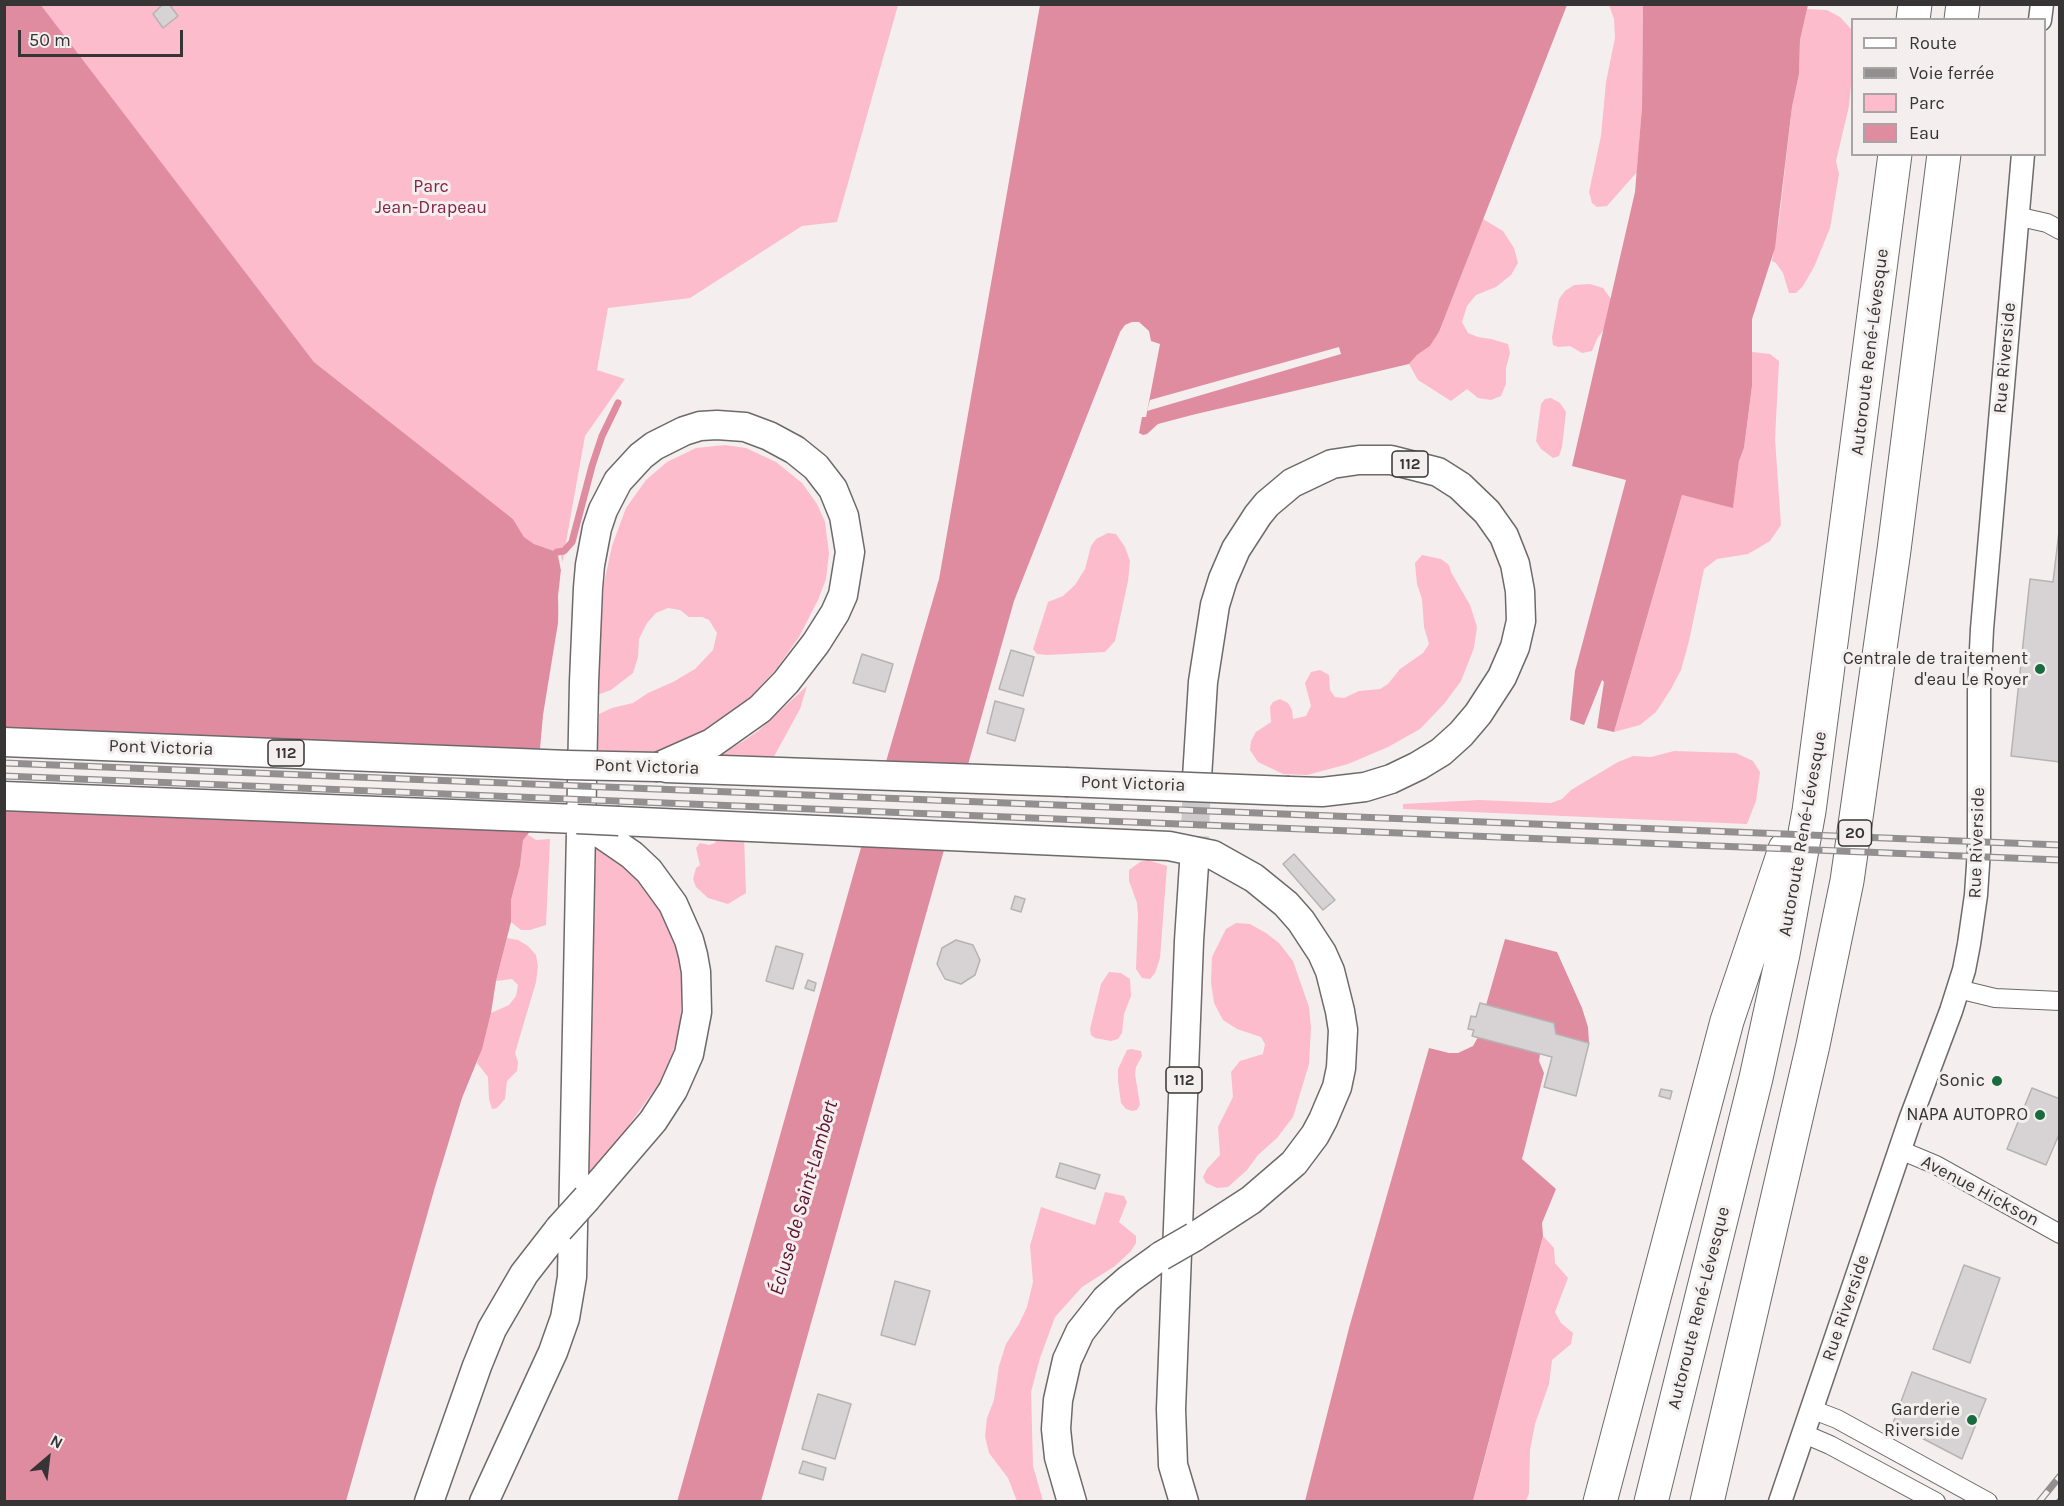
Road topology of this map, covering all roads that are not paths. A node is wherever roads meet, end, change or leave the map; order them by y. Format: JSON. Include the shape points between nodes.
{"nodes":[{"id":1,"x":1895,"y":156,"type":"edge"},
{"id":2,"x":1944,"y":156,"type":"edge"},
{"id":3,"x":2023,"y":156,"type":"edge"},
{"id":4,"x":2016,"y":216,"type":"junction"},
{"id":5,"x":2060,"y":230,"type":"edge"},
{"id":6,"x":4,"y":742,"type":"edge"},
{"id":7,"x":1818,"y":748,"type":"junction"},
{"id":8,"x":658,"y":767,"type":"junction"},
{"id":9,"x":1197,"y":778,"type":"tunnel mouth"},
{"id":10,"x":4,"y":796,"type":"edge"},
{"id":11,"x":589,"y":826,"type":"junction"},
{"id":12,"x":1194,"y":864,"type":"tunnel mouth"},
{"id":13,"x":1958,"y":989,"type":"junction"},
{"id":14,"x":2060,"y":1001,"type":"edge"},
{"id":15,"x":1900,"y":1150,"type":"junction"},
{"id":16,"x":2060,"y":1234,"type":"edge"},
{"id":17,"x":1811,"y":1409,"type":"junction"},
{"id":18,"x":1802,"y":1434,"type":"junction"},
{"id":19,"x":429,"y":1502,"type":"edge"},
{"id":20,"x":484,"y":1502,"type":"edge"},
{"id":21,"x":1072,"y":1502,"type":"edge"},
{"id":22,"x":1184,"y":1502,"type":"edge"},
{"id":23,"x":1600,"y":1502,"type":"edge"},
{"id":24,"x":1651,"y":1502,"type":"edge"},
{"id":25,"x":1707,"y":1502,"type":"edge"},
{"id":26,"x":1780,"y":1502,"type":"edge"},
{"id":27,"x":1935,"y":1502,"type":"edge"},
{"id":28,"x":1988,"y":1502,"type":"edge"}],
"edges":[{"from":1,"to":7,"type":"highway","name":"Autoroute René-Lévesque"},
{"from":2,"to":25,"type":"highway","number":"20","via":[[1847,881]]},
{"from":3,"to":4,"type":"street","name":"Rue Riverside"},
{"from":4,"to":5,"type":"street"},
{"from":4,"to":13,"type":"street","name":"Rue Riverside","via":[[1982,628],[1977,875],[1973,920]]},
{"from":6,"to":8,"type":"main road","name":"Pont Victoria","number":"112","bridge":true},
{"from":7,"to":23,"type":"highway","via":[[1727,1021]]},
{"from":7,"to":24,"type":"highway","name":"Autoroute René-Lévesque","via":[[1769,1020]]},
{"from":8,"to":9,"type":"main road","name":"Pont Victoria","number":"112","bridge":true,"via":[[1322,792],[1365,787],[1418,766],[1461,734],[1502,676],[1515,647],[1521,621],[1515,564],[1504,536],[1487,512],[1460,486],[1438,472],[1391,460],[1332,464],[1292,483],[1267,504],[1243,536],[1215,605],[1203,682]]},
{"from":8,"to":20,"type":"main road","via":[[720,738],[760,709],[822,636],[843,595],[850,552],[844,516],[833,489],[795,450],[757,431],[733,425],[700,426],[662,441],[641,456],[618,481],[597,528],[588,588],[585,670],[572,1277],[565,1317],[553,1352]]},
{"from":10,"to":11,"type":"main road"},
{"from":11,"to":19,"type":"main road","bridge":true,"via":[[632,855],[649,872],[673,904],[689,940],[696,972],[697,1012],[689,1054],[653,1121],[524,1274],[492,1329]]},
{"from":11,"to":21,"type":"main road","bridge":true,"via":[[1169,846],[1222,859],[1254,878],[1286,904],[1312,937],[1330,971],[1340,1011],[1343,1050],[1337,1087],[1323,1120],[1281,1176],[1251,1200],[1129,1279],[1106,1299],[1080,1332],[1067,1360],[1056,1429],[1059,1457]]},
{"from":12,"to":22,"type":"main road","number":"112","via":[[1171,1434],[1176,1479]]},
{"from":13,"to":14,"type":"street","via":[[1995,998]]},
{"from":13,"to":15,"type":"street","name":"Rue Riverside"},
{"from":15,"to":16,"type":"street","name":"Avenue Hickson","via":[[1936,1165]]},
{"from":15,"to":17,"type":"street","name":"Rue Riverside"},
{"from":17,"to":18,"type":"street","name":"Rue Riverside"},
{"from":17,"to":28,"type":"street","via":[[1837,1419]]},
{"from":18,"to":26,"type":"street","name":"Rue Riverside"},
{"from":18,"to":27,"type":"street"}]}
